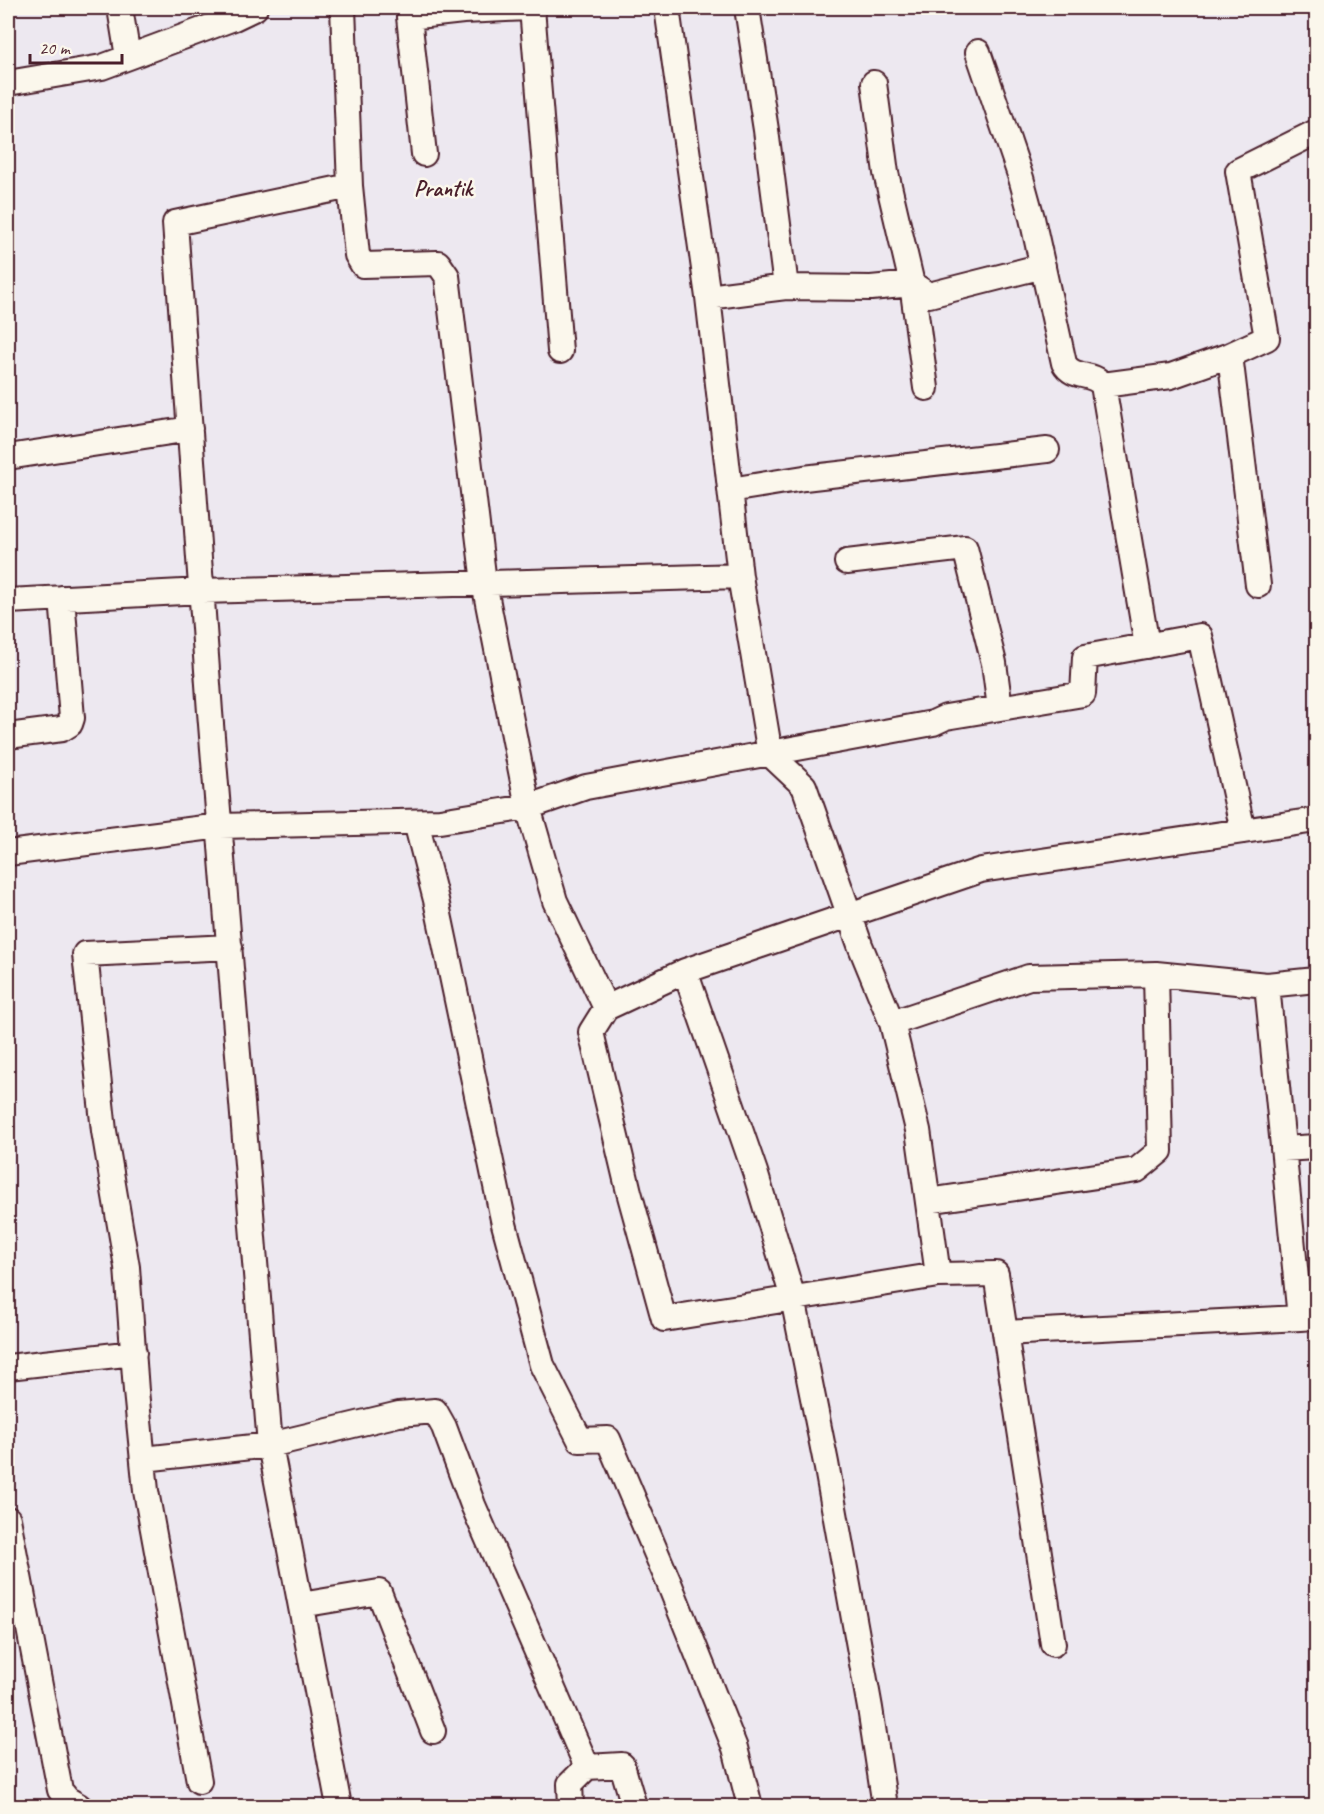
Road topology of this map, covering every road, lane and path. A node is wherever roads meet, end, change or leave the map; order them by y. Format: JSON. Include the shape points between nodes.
{"nodes":[{"id":1,"x":120,"y":8,"type":"edge"},
{"id":2,"x":255,"y":8,"type":"edge"},
{"id":3,"x":343,"y":8,"type":"edge"},
{"id":4,"x":530,"y":8,"type":"edge"},
{"id":5,"x":667,"y":8,"type":"edge"},
{"id":6,"x":747,"y":8,"type":"edge"},
{"id":7,"x":462,"y":9,"type":"edge"},
{"id":8,"x":978,"y":52,"type":"dead end"},
{"id":9,"x":128,"y":57,"type":"junction"},
{"id":10,"x":8,"y":83,"type":"edge"},
{"id":11,"x":874,"y":83,"type":"dead end"},
{"id":12,"x":1317,"y":132,"type":"edge"},
{"id":13,"x":424,"y":154,"type":"dead end"},
{"id":14,"x":350,"y":186,"type":"junction"},
{"id":15,"x":1043,"y":266,"type":"junction"},
{"id":16,"x":912,"y":284,"type":"junction"},
{"id":17,"x":786,"y":286,"type":"junction"},
{"id":18,"x":708,"y":297,"type":"junction"},
{"id":19,"x":560,"y":351,"type":"dead end"},
{"id":20,"x":1230,"y":355,"type":"junction"},
{"id":21,"x":1103,"y":385,"type":"junction"},
{"id":22,"x":926,"y":388,"type":"dead end"},
{"id":23,"x":190,"y":429,"type":"junction"},
{"id":24,"x":1047,"y":450,"type":"dead end"},
{"id":25,"x":8,"y":451,"type":"edge"},
{"id":26,"x":730,"y":490,"type":"junction"},
{"id":27,"x":848,"y":562,"type":"dead end"},
{"id":28,"x":740,"y":576,"type":"junction"},
{"id":29,"x":484,"y":583,"type":"junction"},
{"id":30,"x":1258,"y":585,"type":"dead end"},
{"id":31,"x":202,"y":591,"type":"junction"},
{"id":32,"x":62,"y":598,"type":"junction"},
{"id":33,"x":8,"y":601,"type":"edge"},
{"id":34,"x":1147,"y":646,"type":"junction"},
{"id":35,"x":1000,"y":708,"type":"junction"},
{"id":36,"x":8,"y":736,"type":"edge"},
{"id":37,"x":770,"y":754,"type":"junction"},
{"id":38,"x":528,"y":807,"type":"junction"},
{"id":39,"x":1317,"y":820,"type":"edge"},
{"id":40,"x":416,"y":822,"type":"junction"},
{"id":41,"x":220,"y":826,"type":"junction"},
{"id":42,"x":1243,"y":831,"type":"junction"},
{"id":43,"x":8,"y":854,"type":"edge"},
{"id":44,"x":849,"y":916,"type":"junction"},
{"id":45,"x":230,"y":947,"type":"junction"},
{"id":46,"x":686,"y":971,"type":"junction"},
{"id":47,"x":1156,"y":974,"type":"junction"},
{"id":48,"x":1317,"y":980,"type":"edge"},
{"id":49,"x":1267,"y":985,"type":"junction"},
{"id":50,"x":606,"y":1008,"type":"junction"},
{"id":51,"x":892,"y":1023,"type":"junction"},
{"id":52,"x":1317,"y":1148,"type":"edge"},
{"id":53,"x":1283,"y":1149,"type":"junction"},
{"id":54,"x":928,"y":1201,"type":"junction"},
{"id":55,"x":938,"y":1275,"type":"junction"},
{"id":56,"x":793,"y":1298,"type":"junction"},
{"id":57,"x":1308,"y":1317,"type":"edge"},
{"id":58,"x":1005,"y":1333,"type":"junction"},
{"id":59,"x":134,"y":1353,"type":"junction"},
{"id":60,"x":8,"y":1366,"type":"edge"},
{"id":61,"x":270,"y":1445,"type":"junction"},
{"id":62,"x":144,"y":1459,"type":"junction"},
{"id":63,"x":8,"y":1519,"type":"edge"},
{"id":64,"x":301,"y":1605,"type":"junction"},
{"id":65,"x":1053,"y":1644,"type":"dead end"},
{"id":66,"x":433,"y":1731,"type":"dead end"},
{"id":67,"x":587,"y":1767,"type":"junction"},
{"id":68,"x":200,"y":1781,"type":"dead end"},
{"id":69,"x":79,"y":1806,"type":"edge"},
{"id":70,"x":339,"y":1806,"type":"edge"},
{"id":71,"x":571,"y":1806,"type":"edge"},
{"id":72,"x":634,"y":1806,"type":"edge"},
{"id":73,"x":750,"y":1806,"type":"edge"},
{"id":74,"x":885,"y":1806,"type":"edge"}],
"edges":[{"from":1,"to":9,"type":"street"},
{"from":2,"to":9,"type":"street"},
{"from":3,"to":14,"type":"street"},
{"from":4,"to":7,"type":"street"},
{"from":4,"to":19,"type":"street"},
{"from":5,"to":18,"type":"street"},
{"from":6,"to":17,"type":"street"},
{"from":7,"to":13,"type":"street","via":[[409,16]]},
{"from":8,"to":15,"type":"street","via":[[1021,178]]},
{"from":9,"to":10,"type":"street","via":[[102,67]]},
{"from":11,"to":16,"type":"street","via":[[886,173]]},
{"from":12,"to":20,"type":"street","via":[[1238,171],[1267,338]]},
{"from":14,"to":23,"type":"street","via":[[175,223]]},
{"from":14,"to":29,"type":"street","via":[[357,255],[363,265],[438,263],[447,276]]},
{"from":15,"to":16,"type":"street","via":[[929,295]]},
{"from":15,"to":21,"type":"street","via":[[1067,368],[1096,378]]},
{"from":16,"to":17,"type":"street","via":[[872,288]]},
{"from":16,"to":22,"type":"street"},
{"from":17,"to":18,"type":"street"},
{"from":18,"to":26,"type":"street"},
{"from":20,"to":21,"type":"street","via":[[1171,376]]},
{"from":20,"to":30,"type":"street"},
{"from":21,"to":34,"type":"street"},
{"from":23,"to":25,"type":"street"},
{"from":23,"to":31,"type":"street"},
{"from":24,"to":26,"type":"street"},
{"from":26,"to":28,"type":"street"},
{"from":27,"to":35,"type":"street","via":[[965,548],[994,663]]},
{"from":28,"to":29,"type":"street"},
{"from":28,"to":37,"type":"street"},
{"from":29,"to":31,"type":"street"},
{"from":29,"to":38,"type":"street"},
{"from":31,"to":32,"type":"street"},
{"from":31,"to":41,"type":"street"},
{"from":32,"to":33,"type":"street"},
{"from":32,"to":36,"type":"street","via":[[70,724],[62,729]]},
{"from":34,"to":35,"type":"street","via":[[1085,657],[1083,694]]},
{"from":34,"to":42,"type":"street","via":[[1200,636]]},
{"from":35,"to":37,"type":"street"},
{"from":37,"to":38,"type":"street","via":[[586,786]]},
{"from":37,"to":44,"type":"street","via":[[804,786]]},
{"from":38,"to":40,"type":"street"},
{"from":38,"to":50,"type":"street","via":[[555,901]]},
{"from":39,"to":42,"type":"street"},
{"from":40,"to":41,"type":"street"},
{"from":40,"to":73,"type":"street","via":[[504,1224],[542,1365],[580,1440],[608,1439],[735,1748]]},
{"from":41,"to":43,"type":"street"},
{"from":41,"to":45,"type":"street"},
{"from":42,"to":44,"type":"street","via":[[981,870]]},
{"from":44,"to":46,"type":"street"},
{"from":44,"to":51,"type":"street"},
{"from":45,"to":59,"type":"street","via":[[85,954],[104,1131],[128,1267]]},
{"from":45,"to":61,"type":"street"},
{"from":46,"to":50,"type":"street"},
{"from":46,"to":56,"type":"street","via":[[755,1172]]},
{"from":47,"to":49,"type":"street"},
{"from":47,"to":51,"type":"street","via":[[1029,977]]},
{"from":47,"to":54,"type":"street","via":[[1160,1151],[1137,1170]]},
{"from":48,"to":49,"type":"street"},
{"from":49,"to":53,"type":"street"},
{"from":50,"to":56,"type":"street","via":[[591,1032],[664,1318]]},
{"from":51,"to":54,"type":"street","via":[[918,1130]]},
{"from":52,"to":53,"type":"street"},
{"from":53,"to":57,"type":"street"},
{"from":54,"to":55,"type":"street"},
{"from":55,"to":56,"type":"street"},
{"from":55,"to":58,"type":"street","via":[[996,1274]]},
{"from":56,"to":74,"type":"street"},
{"from":57,"to":58,"type":"street"},
{"from":58,"to":65,"type":"street"},
{"from":59,"to":60,"type":"street"},
{"from":59,"to":62,"type":"street"},
{"from":61,"to":62,"type":"street"},
{"from":61,"to":64,"type":"street"},
{"from":61,"to":67,"type":"street","via":[[399,1414],[435,1411]]},
{"from":62,"to":68,"type":"street","via":[[146,1491]]},
{"from":63,"to":69,"type":"street","via":[[60,1791]]},
{"from":64,"to":66,"type":"street","via":[[379,1592]]},
{"from":64,"to":70,"type":"street"},
{"from":67,"to":71,"type":"street","via":[[570,1784]]},
{"from":67,"to":72,"type":"street","via":[[622,1765]]}]}
